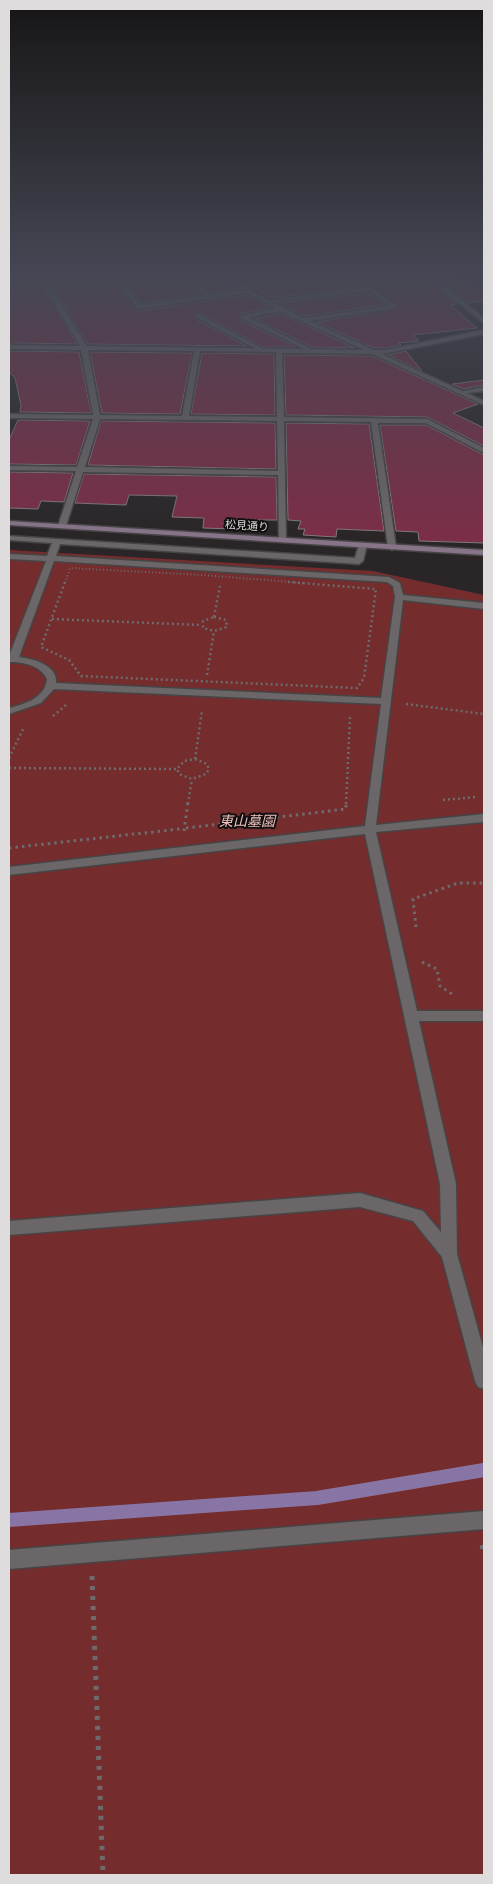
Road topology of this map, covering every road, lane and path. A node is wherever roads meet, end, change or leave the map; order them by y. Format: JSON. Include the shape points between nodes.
{"nodes":[{"id":1,"x":86,"y":359,"type":"edge"},
{"id":2,"x":195,"y":359,"type":"edge"},
{"id":3,"x":278,"y":359,"type":"edge"},
{"id":4,"x":387,"y":359,"type":"edge"},
{"id":5,"x":484,"y":389,"type":"edge"},
{"id":6,"x":461,"y":392,"type":"junction"},
{"id":7,"x":484,"y":403,"type":"edge"},
{"id":8,"x":9,"y":414,"type":"edge"},
{"id":9,"x":97,"y":417,"type":"junction"},
{"id":10,"x":185,"y":418,"type":"junction"},
{"id":11,"x":281,"y":420,"type":"junction"},
{"id":12,"x":374,"y":421,"type":"junction"},
{"id":13,"x":484,"y":450,"type":"edge"},
{"id":14,"x":9,"y":468,"type":"edge"},
{"id":15,"x":80,"y":469,"type":"junction"},
{"id":16,"x":282,"y":473,"type":"junction"},
{"id":17,"x":9,"y":523,"type":"edge"},
{"id":18,"x":62,"y":526,"type":"junction"},
{"id":19,"x":145,"y":531,"type":"junction"},
{"id":20,"x":9,"y":538,"type":"edge"},
{"id":21,"x":283,"y":540,"type":"junction"},
{"id":22,"x":57,"y":541,"type":"junction"},
{"id":23,"x":363,"y":545,"type":"junction"},
{"id":24,"x":140,"y":547,"type":"junction"},
{"id":25,"x":392,"y":547,"type":"junction"},
{"id":26,"x":228,"y":552,"type":"junction"},
{"id":27,"x":484,"y":553,"type":"edge"},
{"id":28,"x":9,"y":556,"type":"edge"},
{"id":29,"x":50,"y":559,"type":"junction"},
{"id":30,"x":359,"y":561,"type":"junction"},
{"id":31,"x":222,"y":573,"type":"junction"},
{"id":32,"x":358,"y":577,"type":"junction"},
{"id":33,"x":220,"y":586,"type":"dead end"},
{"id":34,"x":399,"y":597,"type":"junction"},
{"id":35,"x":484,"y":606,"type":"edge"},
{"id":36,"x":214,"y":617,"type":"junction"},
{"id":37,"x":29,"y":618,"type":"junction"},
{"id":38,"x":53,"y":619,"type":"junction"},
{"id":39,"x":202,"y":624,"type":"junction"},
{"id":40,"x":12,"y":658,"type":"edge"},
{"id":41,"x":50,"y":686,"type":"junction"},
{"id":42,"x":386,"y":701,"type":"junction"},
{"id":43,"x":67,"y":704,"type":"dead end"},
{"id":44,"x":350,"y":708,"type":"dead end"},
{"id":45,"x":9,"y":711,"type":"edge"},
{"id":46,"x":484,"y":714,"type":"edge"},
{"id":47,"x":46,"y":719,"type":"dead end"},
{"id":48,"x":30,"y":725,"type":"dead end"},
{"id":49,"x":9,"y":758,"type":"edge"},
{"id":50,"x":9,"y":768,"type":"edge"},
{"id":51,"x":177,"y":769,"type":"junction"},
{"id":52,"x":192,"y":779,"type":"junction"},
{"id":53,"x":484,"y":797,"type":"edge"},
{"id":54,"x":441,"y":800,"type":"dead end"},
{"id":55,"x":484,"y":818,"type":"edge"},
{"id":56,"x":184,"y":828,"type":"junction"},
{"id":57,"x":370,"y":829,"type":"junction"},
{"id":58,"x":9,"y":848,"type":"edge"},
{"id":59,"x":180,"y":851,"type":"junction"},
{"id":60,"x":9,"y":871,"type":"edge"},
{"id":61,"x":484,"y":883,"type":"edge"},
{"id":62,"x":417,"y":935,"type":"dead end"},
{"id":63,"x":420,"y":961,"type":"dead end"},
{"id":64,"x":457,"y":997,"type":"dead end"},
{"id":65,"x":411,"y":1016,"type":"junction"},
{"id":66,"x":484,"y":1016,"type":"edge"},
{"id":67,"x":9,"y":1228,"type":"edge"},
{"id":68,"x":449,"y":1254,"type":"junction"},
{"id":69,"x":484,"y":1381,"type":"edge"},
{"id":70,"x":484,"y":1520,"type":"edge"},
{"id":71,"x":91,"y":1553,"type":"junction"},
{"id":72,"x":9,"y":1560,"type":"edge"},
{"id":73,"x":103,"y":1875,"type":"edge"}],
"edges":[{"from":1,"to":9,"type":"street"},
{"from":2,"to":10,"type":"street"},
{"from":3,"to":11,"type":"street"},
{"from":4,"to":6,"type":"street"},
{"from":5,"to":6,"type":"street"},
{"from":6,"to":7,"type":"street"},
{"from":8,"to":9,"type":"street"},
{"from":9,"to":10,"type":"street"},
{"from":9,"to":15,"type":"street"},
{"from":10,"to":11,"type":"street"},
{"from":11,"to":12,"type":"street"},
{"from":11,"to":16,"type":"street"},
{"from":12,"to":13,"type":"street","via":[[427,421]]},
{"from":12,"to":25,"type":"street"},
{"from":14,"to":15,"type":"street"},
{"from":15,"to":16,"type":"street"},
{"from":15,"to":18,"type":"street"},
{"from":16,"to":21,"type":"street"},
{"from":17,"to":18,"type":"street","name":"松見通り"},
{"from":18,"to":19,"type":"street","name":"松見通り"},
{"from":19,"to":21,"type":"street","name":"松見通り"},
{"from":19,"to":24,"type":"street"},
{"from":20,"to":22,"type":"street"},
{"from":21,"to":23,"type":"street","name":"松見通り"},
{"from":22,"to":24,"type":"street"},
{"from":22,"to":29,"type":"street"},
{"from":23,"to":25,"type":"street","name":"松見通り"},
{"from":23,"to":30,"type":"street"},
{"from":24,"to":26,"type":"street"},
{"from":25,"to":27,"type":"street","name":"松見通り"},
{"from":26,"to":30,"type":"street"},
{"from":26,"to":31,"type":"street"},
{"from":28,"to":29,"type":"street"},
{"from":29,"to":31,"type":"street"},
{"from":29,"to":37,"type":"street"},
{"from":30,"to":32,"type":"street"},
{"from":31,"to":32,"type":"street"},
{"from":31,"to":38,"type":"path","via":[[70,568]]},
{"from":31,"to":38,"type":"path","via":[[376,589],[364,678],[357,688],[81,676],[75,664],[66,657],[41,647]]},
{"from":32,"to":34,"type":"street","via":[[388,580],[397,585]]},
{"from":33,"to":36,"type":"path"},
{"from":34,"to":35,"type":"street"},
{"from":34,"to":42,"type":"street"},
{"from":36,"to":39,"type":"path"},
{"from":36,"to":39,"type":"path","via":[[226,620],[227,627],[214,631],[203,628]]},
{"from":37,"to":38,"type":"path"},
{"from":37,"to":40,"type":"street"},
{"from":38,"to":39,"type":"path"},
{"from":40,"to":41,"type":"street","via":[[39,664],[51,678]]},
{"from":41,"to":42,"type":"street"},
{"from":41,"to":45,"type":"street","via":[[36,702]]},
{"from":42,"to":46,"type":"path"},
{"from":42,"to":57,"type":"street"},
{"from":43,"to":47,"type":"path"},
{"from":44,"to":56,"type":"path","via":[[346,809]]},
{"from":48,"to":49,"type":"path","via":[[22,728]]},
{"from":50,"to":51,"type":"path"},
{"from":51,"to":52,"type":"path","via":[[179,774]]},
{"from":51,"to":52,"type":"path","via":[[186,760],[207,764],[206,774]]},
{"from":52,"to":56,"type":"path"},
{"from":53,"to":54,"type":"path"},
{"from":55,"to":57,"type":"street"},
{"from":56,"to":58,"type":"path"},
{"from":56,"to":59,"type":"path"},
{"from":57,"to":59,"type":"street"},
{"from":57,"to":65,"type":"street"},
{"from":59,"to":60,"type":"street"},
{"from":61,"to":62,"type":"path","via":[[458,883],[413,899]]},
{"from":63,"to":64,"type":"path","via":[[437,969],[440,986]]},
{"from":65,"to":66,"type":"street"},
{"from":65,"to":68,"type":"street","via":[[448,1184]]},
{"from":67,"to":68,"type":"street","via":[[360,1200],[418,1216]]},
{"from":68,"to":69,"type":"street"},
{"from":70,"to":71,"type":"street"},
{"from":71,"to":72,"type":"street"},
{"from":71,"to":73,"type":"path"}]}
